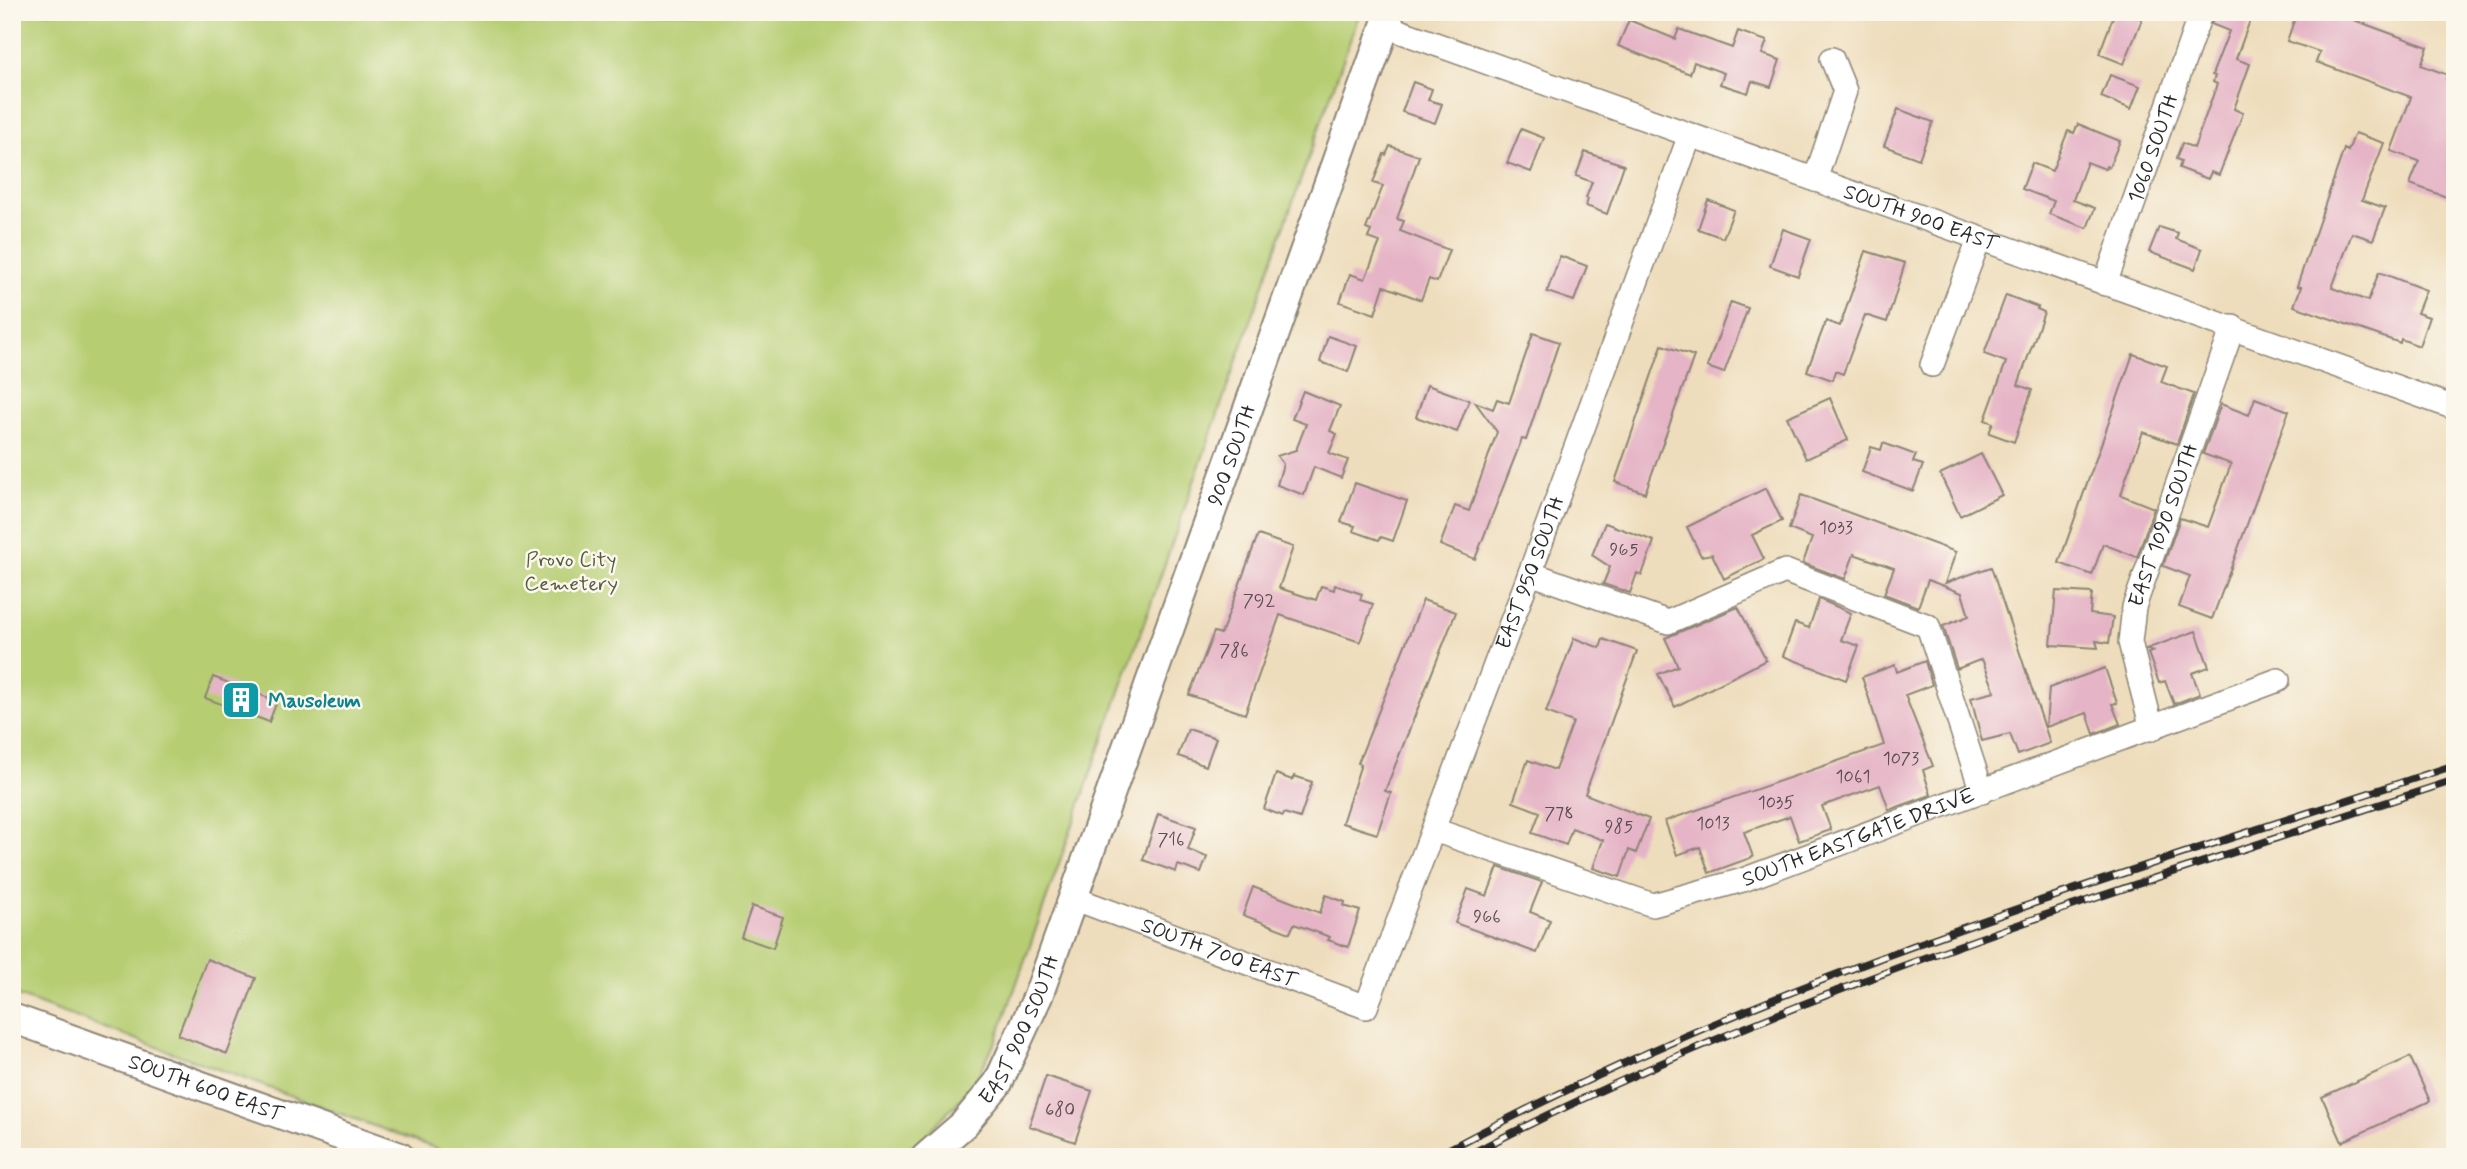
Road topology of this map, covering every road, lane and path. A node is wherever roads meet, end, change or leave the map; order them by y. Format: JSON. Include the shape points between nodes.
{"nodes":[{"id":1,"x":2201,"y":12,"type":"edge"},
{"id":2,"x":1387,"y":19,"type":"edge"},
{"id":3,"x":1832,"y":59,"type":"dead end"},
{"id":4,"x":1690,"y":135,"type":"junction"},
{"id":5,"x":1815,"y":180,"type":"junction"},
{"id":6,"x":1979,"y":239,"type":"junction"},
{"id":7,"x":2105,"y":284,"type":"junction"},
{"id":8,"x":2233,"y":327,"type":"junction"},
{"id":9,"x":1932,"y":365,"type":"dead end"},
{"id":10,"x":2455,"y":408,"type":"edge"},
{"id":11,"x":1530,"y":573,"type":"junction"},
{"id":12,"x":2278,"y":680,"type":"dead end"},
{"id":13,"x":2152,"y":729,"type":"junction"},
{"id":14,"x":1982,"y":792,"type":"junction"},
{"id":15,"x":1434,"y":830,"type":"junction"},
{"id":16,"x":1073,"y":898,"type":"junction"},
{"id":17,"x":1366,"y":1007,"type":"joint"},
{"id":18,"x":12,"y":1018,"type":"edge"},
{"id":19,"x":932,"y":1152,"type":"edge"},
{"id":20,"x":400,"y":1157,"type":"edge"}],
"edges":[{"from":1,"to":7,"type":"street","name":"1060 SOUTH"},
{"from":2,"to":4,"type":"street","name":"SOUTH 900 EAST"},
{"from":2,"to":16,"type":"street","name":"900 SOUTH"},
{"from":3,"to":5,"type":"street","via":[[1844,91]]},
{"from":4,"to":5,"type":"street","name":"SOUTH 900 EAST"},
{"from":4,"to":11,"type":"street","name":"EAST 950 SOUTH"},
{"from":5,"to":6,"type":"street","name":"SOUTH 900 EAST"},
{"from":6,"to":7,"type":"street","name":"SOUTH 900 EAST"},
{"from":6,"to":9,"type":"street"},
{"from":7,"to":8,"type":"street","name":"SOUTH 900 EAST"},
{"from":8,"to":10,"type":"street","name":"SOUTH 900 EAST"},
{"from":8,"to":13,"type":"street","name":"EAST 1090 SOUTH","via":[[2134,607],[2130,642]]},
{"from":11,"to":14,"type":"street","via":[[1668,622],[1785,571],[1928,626]]},
{"from":11,"to":15,"type":"street","name":"EAST 950 SOUTH"},
{"from":12,"to":13,"type":"street","name":"SOUTH EASTGATE DRIVE"},
{"from":13,"to":14,"type":"street","name":"SOUTH EASTGATE DRIVE"},
{"from":14,"to":15,"type":"street","name":"SOUTH EASTGATE DRIVE","via":[[1743,880],[1653,905]]},
{"from":15,"to":17,"type":"street","name":"EAST 950 SOUTH"},
{"from":16,"to":17,"type":"street","name":"SOUTH 700 EAST"},
{"from":16,"to":19,"type":"street","name":"EAST 900 SOUTH","via":[[1038,996],[998,1083],[964,1124]]},
{"from":18,"to":20,"type":"street","name":"SOUTH 600 EAST"}]}
